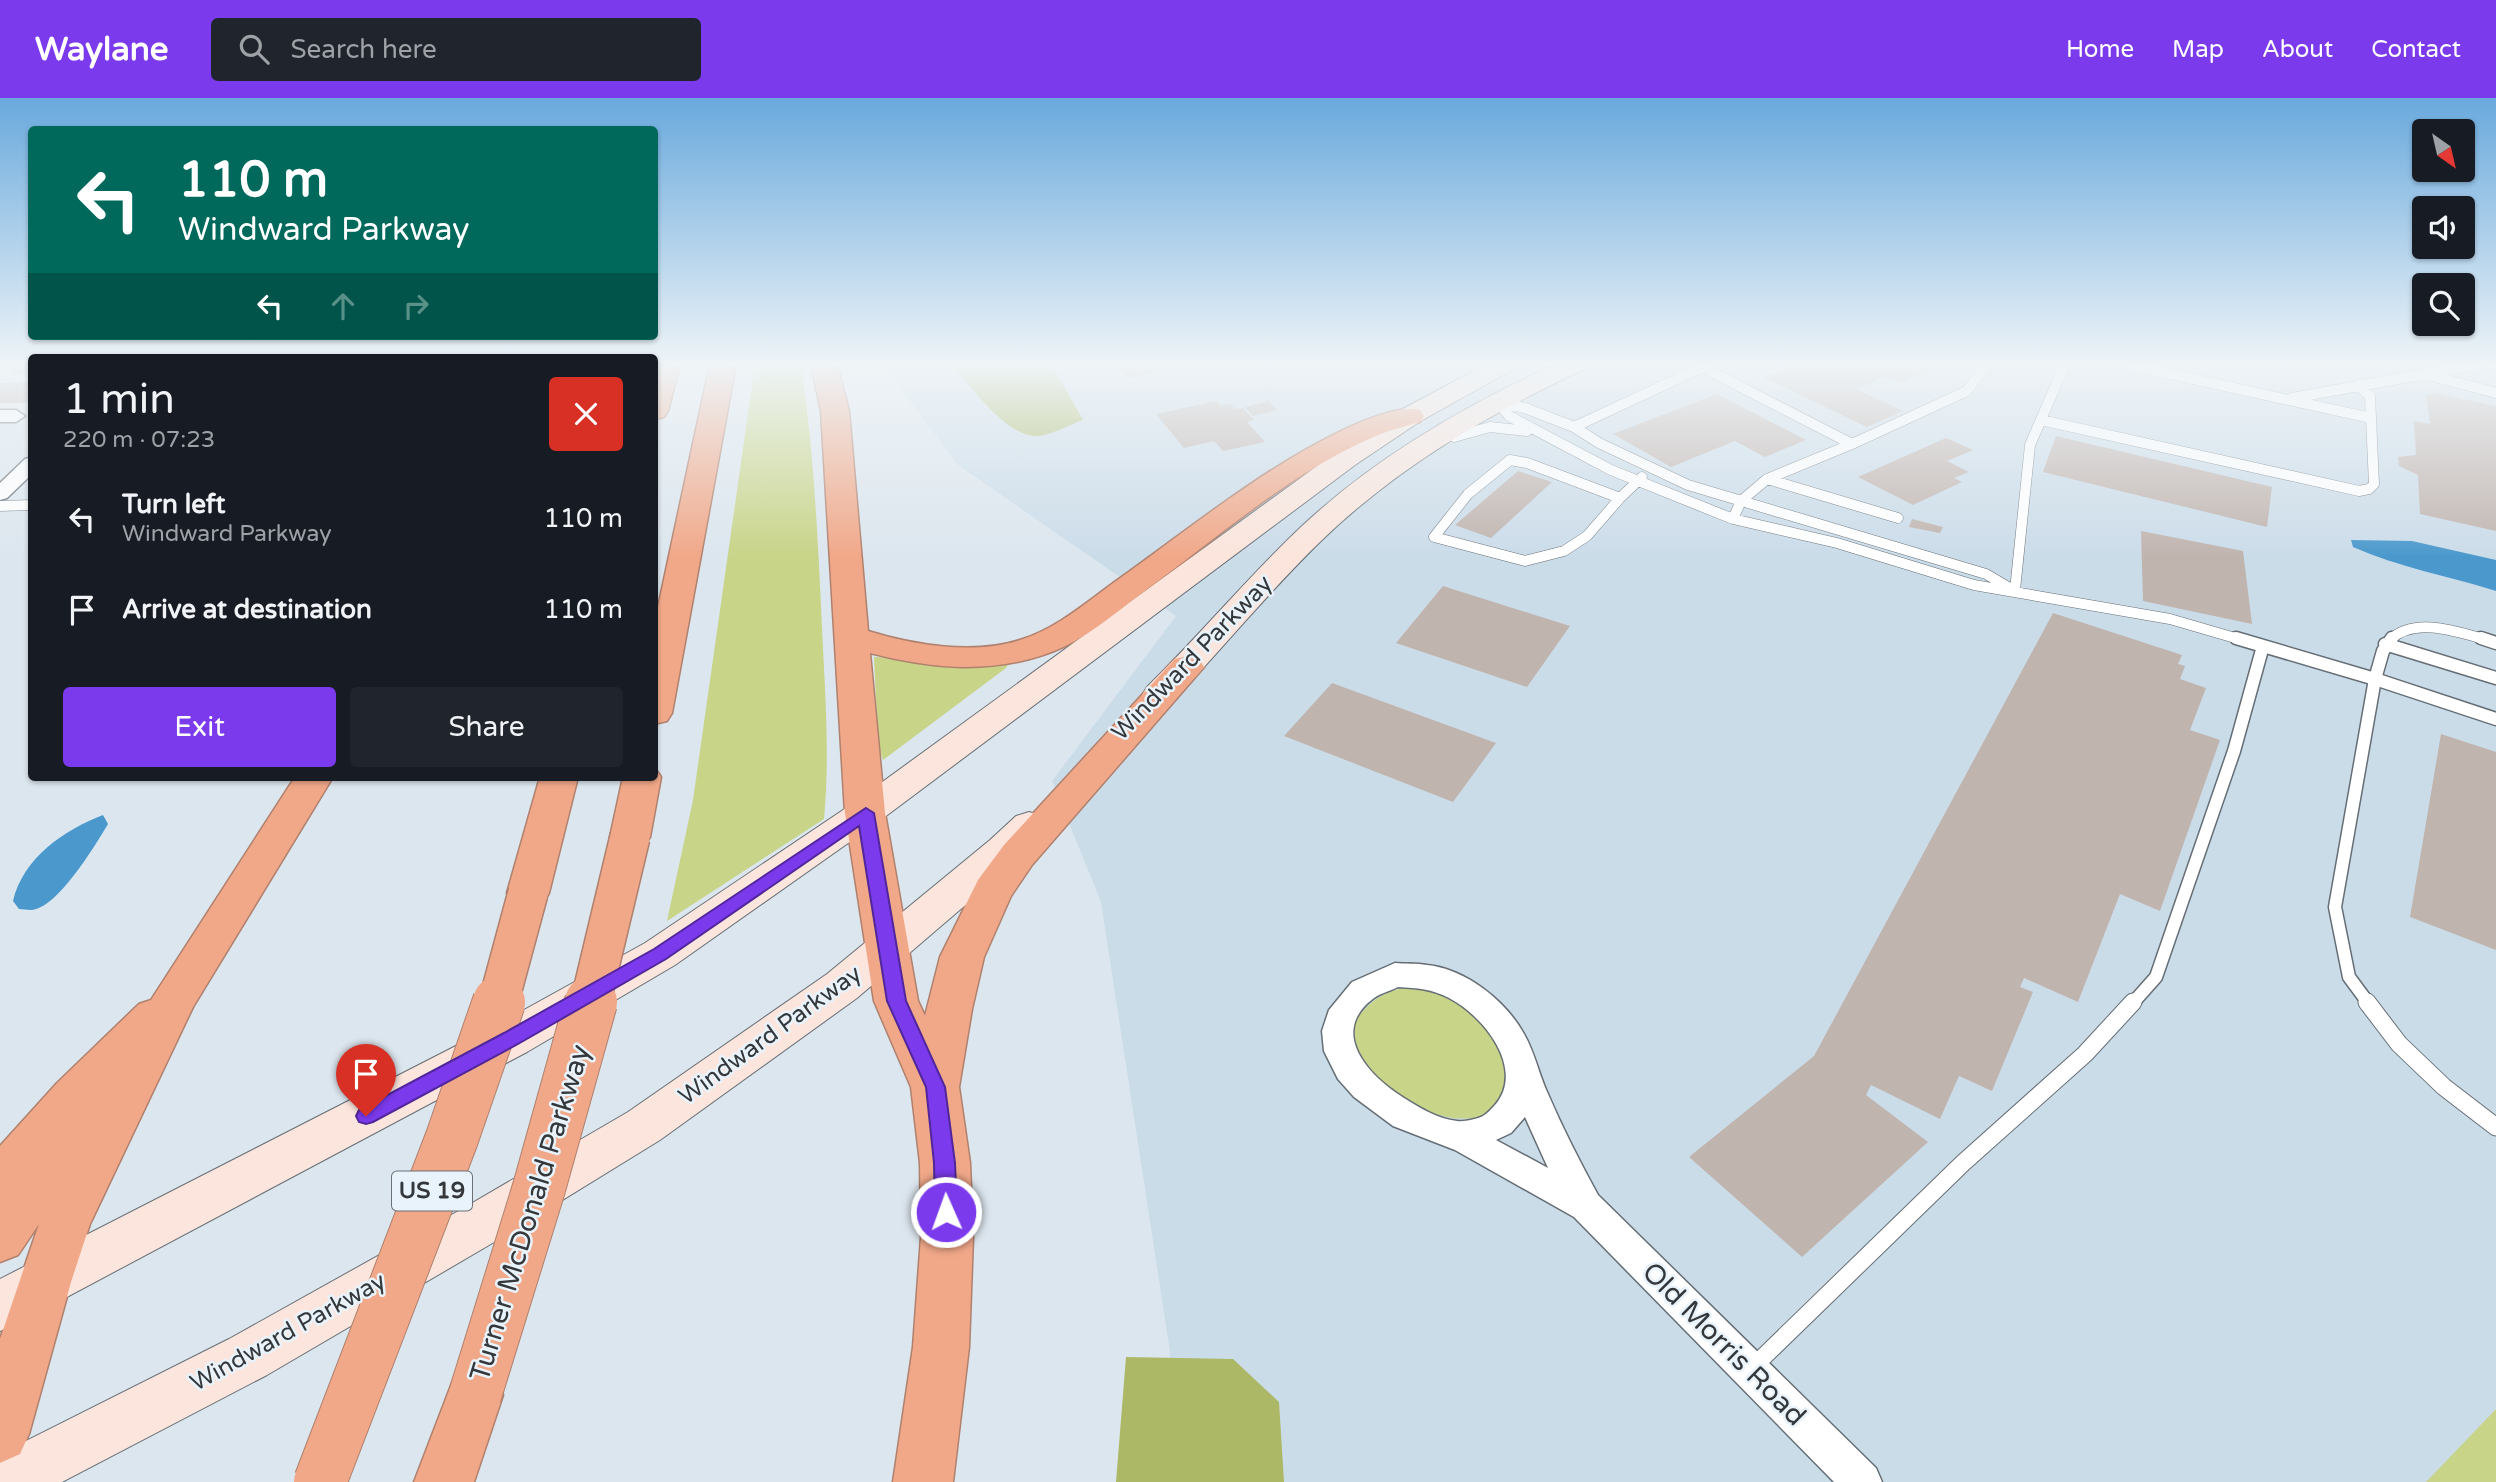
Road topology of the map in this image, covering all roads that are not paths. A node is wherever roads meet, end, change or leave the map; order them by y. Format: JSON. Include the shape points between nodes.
{"nodes":[{"id":1,"x":710,"y":429,"type":"edge"},
{"id":2,"x":836,"y":429,"type":"edge"},
{"id":3,"x":1373,"y":429,"type":"edge"},
{"id":4,"x":1391,"y":429,"type":"edge"},
{"id":5,"x":1451,"y":429,"type":"edge"},
{"id":6,"x":1471,"y":429,"type":"edge"},
{"id":7,"x":1515,"y":429,"type":"edge"},
{"id":8,"x":1533,"y":429,"type":"edge"},
{"id":9,"x":1576,"y":429,"type":"edge"},
{"id":10,"x":1822,"y":429,"type":"edge"},
{"id":11,"x":1885,"y":429,"type":"edge"},
{"id":12,"x":2037,"y":429,"type":"edge"},
{"id":13,"x":2079,"y":429,"type":"edge"},
{"id":14,"x":2371,"y":429,"type":"edge"},
{"id":15,"x":1544,"y":434,"type":"junction"},
{"id":16,"x":1852,"y":444,"type":"junction"},
{"id":17,"x":28,"y":467,"type":"edge"},
{"id":18,"x":1654,"y":470,"type":"junction"},
{"id":19,"x":1767,"y":479,"type":"junction"},
{"id":20,"x":1637,"y":481,"type":"junction"},
{"id":21,"x":1363,"y":489,"type":"junction"},
{"id":22,"x":0,"y":494,"type":"edge"},
{"id":23,"x":1620,"y":498,"type":"junction"},
{"id":24,"x":1741,"y":501,"type":"junction"},
{"id":25,"x":28,"y":505,"type":"edge"},
{"id":26,"x":0,"y":506,"type":"edge"},
{"id":27,"x":1898,"y":518,"type":"dead end"},
{"id":28,"x":1733,"y":519,"type":"junction"},
{"id":29,"x":2015,"y":590,"type":"junction"},
{"id":30,"x":853,"y":636,"type":"junction"},
{"id":31,"x":2496,"y":643,"type":"edge"},
{"id":32,"x":2385,"y":644,"type":"junction"},
{"id":33,"x":2263,"y":646,"type":"junction"},
{"id":34,"x":1187,"y":667,"type":"junction"},
{"id":35,"x":2496,"y":678,"type":"edge"},
{"id":36,"x":2375,"y":679,"type":"junction"},
{"id":37,"x":658,"y":693,"type":"edge"},
{"id":38,"x":2496,"y":719,"type":"edge"},
{"id":39,"x":311,"y":781,"type":"edge"},
{"id":40,"x":558,"y":781,"type":"edge"},
{"id":41,"x":641,"y":781,"type":"edge"},
{"id":42,"x":866,"y":813,"type":"junction"},
{"id":43,"x":886,"y":950,"type":"junction"},
{"id":44,"x":174,"y":999,"type":"junction"},
{"id":45,"x":1525,"y":1079,"type":"junction"},
{"id":46,"x":936,"y":1087,"type":"junction"},
{"id":47,"x":125,"y":1100,"type":"junction"},
{"id":48,"x":2496,"y":1126,"type":"edge"},
{"id":49,"x":1459,"y":1136,"type":"junction"},
{"id":50,"x":0,"y":1182,"type":"edge"},
{"id":51,"x":1586,"y":1206,"type":"junction"},
{"id":52,"x":0,"y":1238,"type":"edge"},
{"id":53,"x":22,"y":1294,"type":"edge"},
{"id":54,"x":1750,"y":1370,"type":"junction"},
{"id":55,"x":0,"y":1434,"type":"edge"},
{"id":56,"x":4,"y":1482,"type":"edge"},
{"id":57,"x":320,"y":1482,"type":"edge"},
{"id":58,"x":444,"y":1482,"type":"edge"},
{"id":59,"x":923,"y":1482,"type":"edge"},
{"id":60,"x":1862,"y":1482,"type":"edge"}],
"edges":[{"from":1,"to":37,"type":"highway"},
{"from":2,"to":30,"type":"highway"},
{"from":3,"to":30,"type":"highway","via":[[1298,466],[1090,615],[1030,649],[935,654],[872,644]]},
{"from":4,"to":42,"type":"main road"},
{"from":5,"to":21,"type":"main road","name":"Windward Parkway"},
{"from":6,"to":21,"type":"lane","via":[[1435,444]]},
{"from":7,"to":15,"type":"lane"},
{"from":8,"to":15,"type":"lane"},
{"from":9,"to":18,"type":"lane"},
{"from":10,"to":16,"type":"lane"},
{"from":11,"to":16,"type":"lane"},
{"from":12,"to":29,"type":"lane","via":[[2030,445]]},
{"from":13,"to":14,"type":"lane","via":[[2359,491],[2374,484]]},
{"from":15,"to":20,"type":"lane"},
{"from":16,"to":19,"type":"lane"},
{"from":17,"to":22,"type":"street"},
{"from":18,"to":20,"type":"lane"},
{"from":18,"to":24,"type":"lane"},
{"from":19,"to":24,"type":"lane"},
{"from":19,"to":27,"type":"lane"},
{"from":20,"to":23,"type":"lane"},
{"from":20,"to":28,"type":"lane"},
{"from":21,"to":34,"type":"main road","name":"Windward Parkway","via":[[1314,531]]},
{"from":23,"to":23,"type":"lane","via":[[1510,460],[1467,495],[1434,537],[1525,561],[1564,551],[1587,536]]},
{"from":24,"to":28,"type":"lane"},
{"from":24,"to":29,"type":"lane","via":[[1986,574]]},
{"from":25,"to":26,"type":"lane"},
{"from":28,"to":29,"type":"lane","via":[[1837,543],[1974,585]]},
{"from":29,"to":33,"type":"lane","via":[[2170,619]]},
{"from":30,"to":42,"type":"highway"},
{"from":31,"to":32,"type":"lane","via":[[2448,629],[2420,629],[2396,632]]},
{"from":32,"to":35,"type":"lane"},
{"from":32,"to":36,"type":"lane"},
{"from":33,"to":36,"type":"lane"},
{"from":33,"to":54,"type":"lane","via":[[2234,751],[2156,977],[2085,1054],[1963,1163]]},
{"from":34,"to":43,"type":"main road","name":"Windward Parkway","via":[[1004,850]]},
{"from":34,"to":46,"type":"highway","via":[[1018,855],[993,891],[962,957]]},
{"from":36,"to":38,"type":"lane"},
{"from":36,"to":48,"type":"lane","via":[[2334,907],[2349,977],[2399,1044],[2444,1087]]},
{"from":39,"to":44,"type":"highway"},
{"from":40,"to":57,"type":"highway","number":"US 19","bridge":true,"via":[[498,1004],[452,1138]]},
{"from":41,"to":58,"type":"highway","name":"Turner McDonald Parkway","bridge":true,"via":[[576,1066]]},
{"from":42,"to":43,"type":"highway"},
{"from":42,"to":53,"type":"main road","via":[[660,954],[511,1039]]},
{"from":43,"to":46,"type":"highway","via":[[896,1001]]},
{"from":43,"to":56,"type":"main road","name":"Windward Parkway","via":[[644,1126],[248,1357]]},
{"from":44,"to":47,"type":"highway"},
{"from":44,"to":50,"type":"highway","via":[[74,1097]]},
{"from":45,"to":49,"type":"street","via":[[1511,1113],[1500,1123]]},
{"from":45,"to":49,"type":"street","name":"Old Morris Road","via":[[1508,1034],[1491,1012],[1448,981],[1393,976],[1373,982],[1354,997],[1343,1013],[1337,1035],[1341,1058],[1357,1080],[1401,1114]]},
{"from":45,"to":51,"type":"street","name":"Old Morris Road"},
{"from":46,"to":59,"type":"highway","via":[[947,1237],[941,1347]]},
{"from":47,"to":52,"type":"highway","via":[[38,1182]]},
{"from":47,"to":53,"type":"highway","via":[[65,1222]]},
{"from":49,"to":51,"type":"street","name":"Old Morris Road"},
{"from":51,"to":54,"type":"street","name":"Old Morris Road"},
{"from":53,"to":55,"type":"highway"},
{"from":54,"to":60,"type":"street","name":"Old Morris Road"}]}
